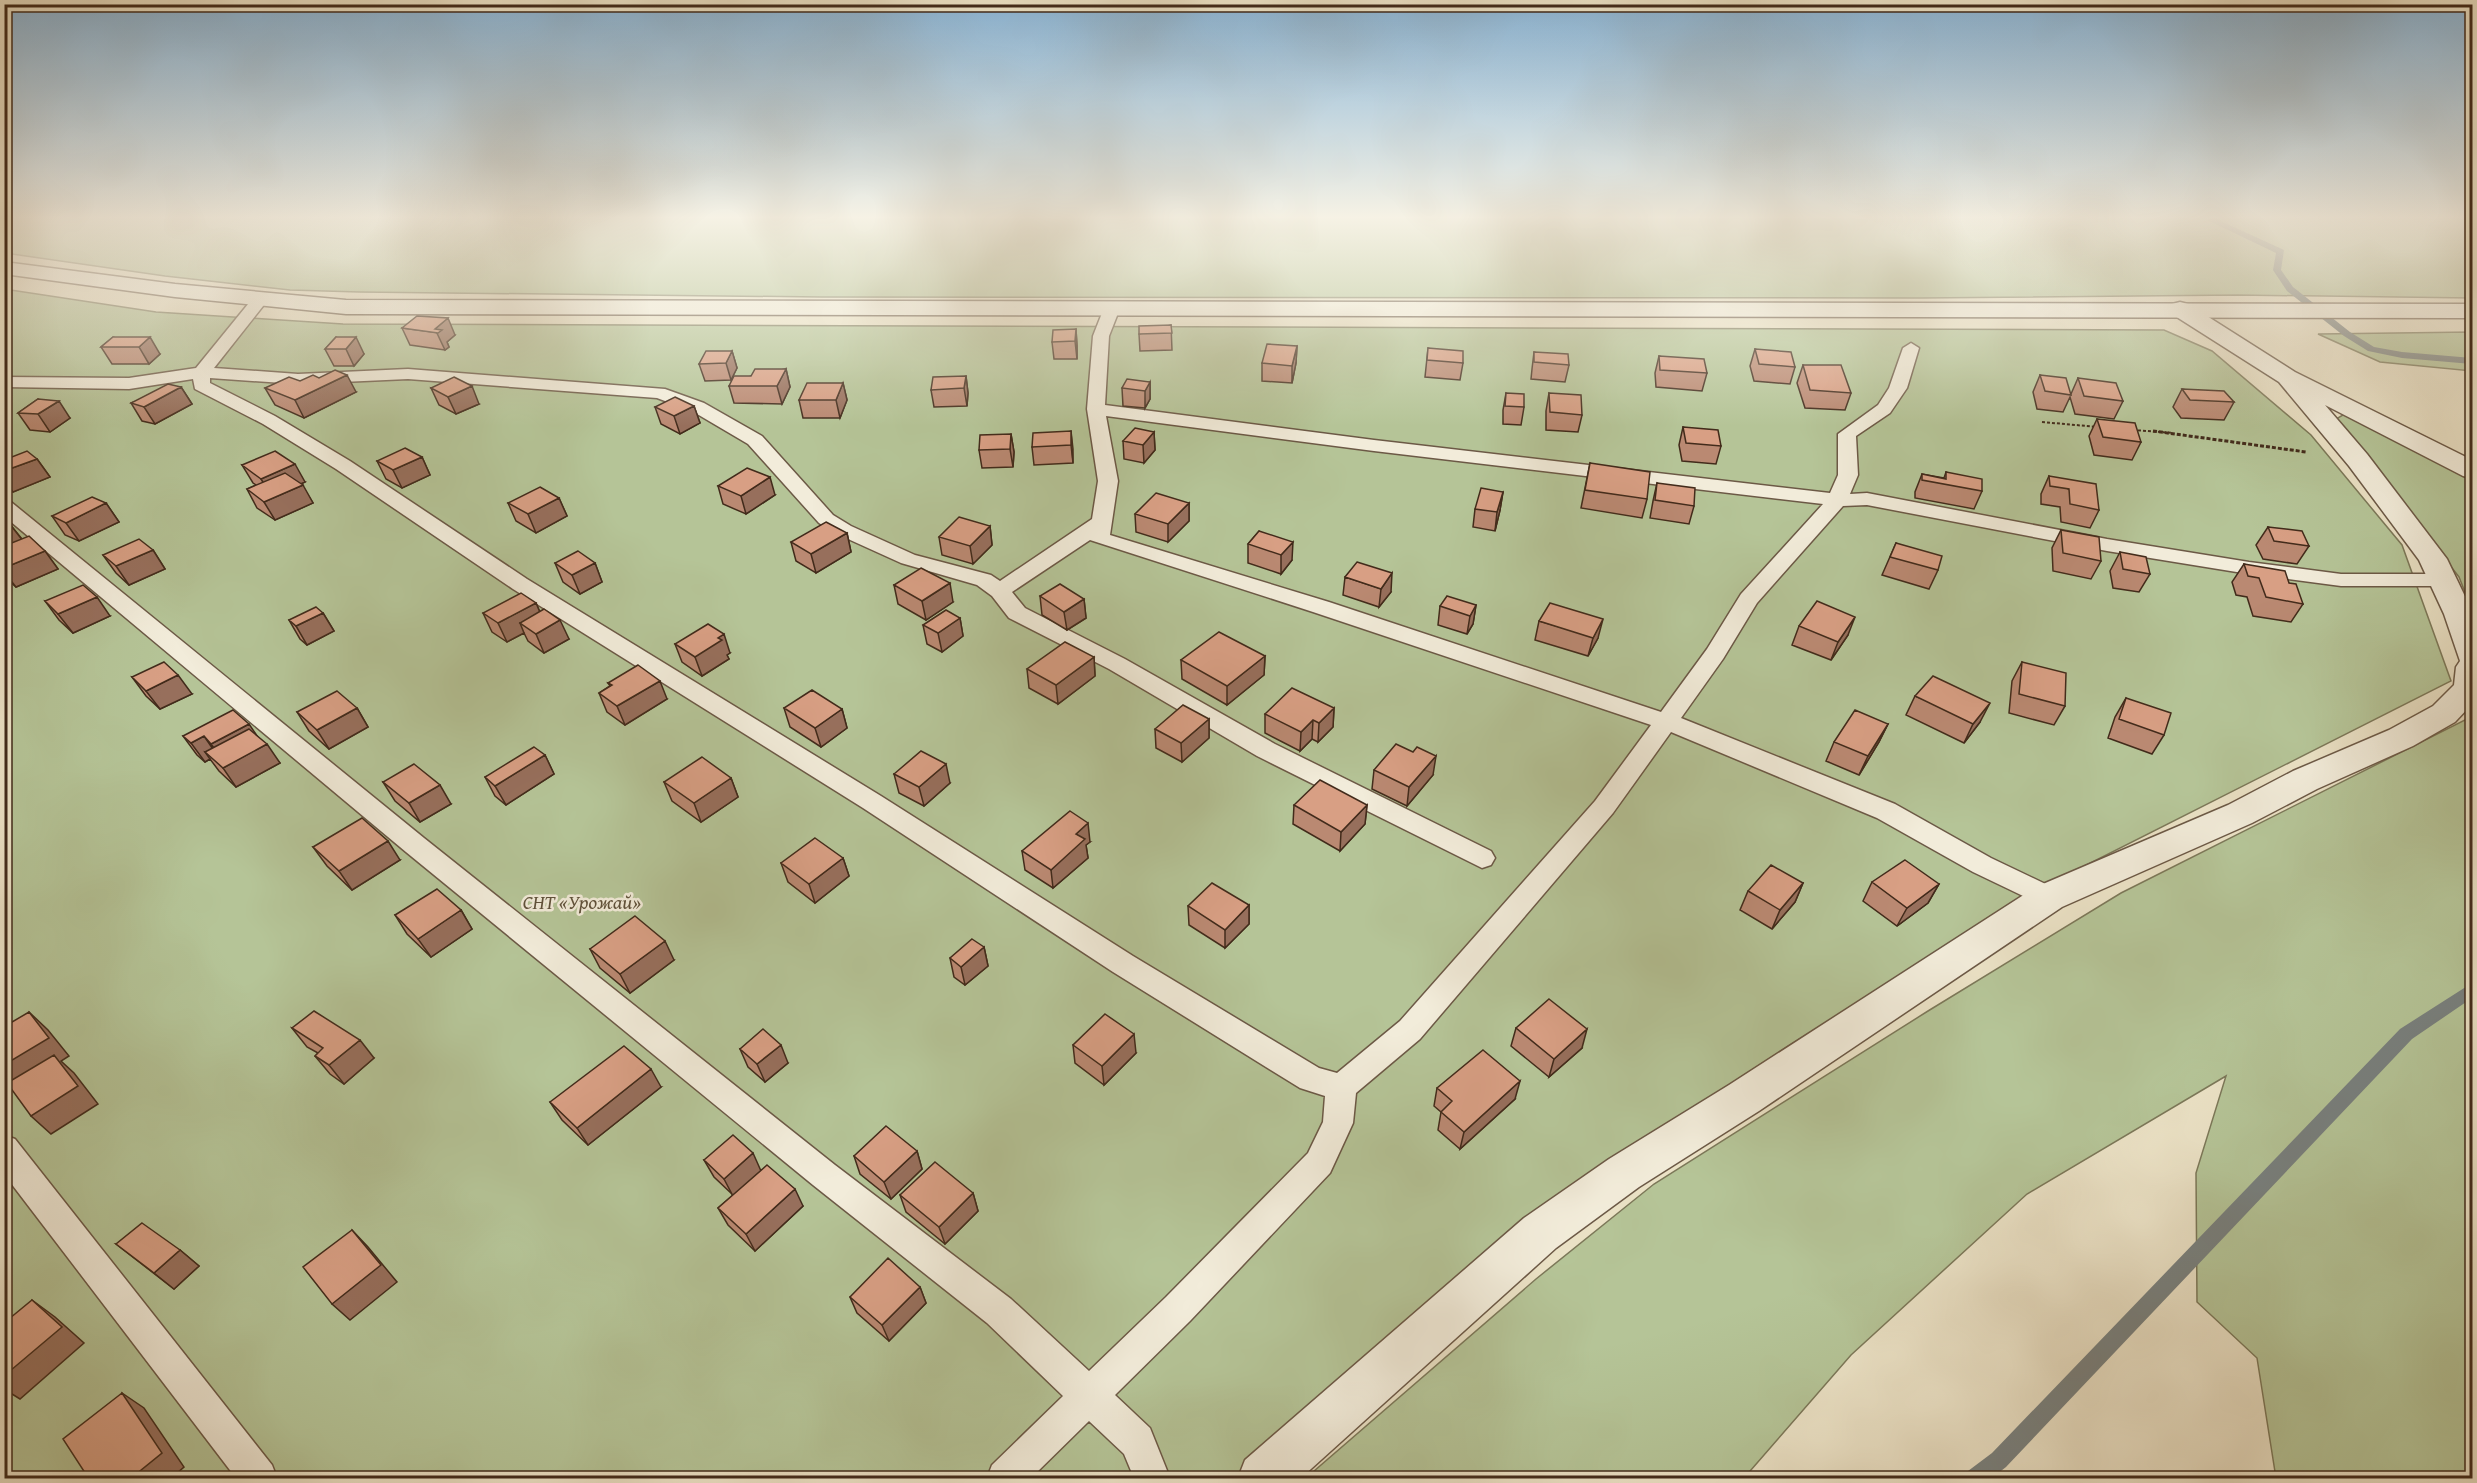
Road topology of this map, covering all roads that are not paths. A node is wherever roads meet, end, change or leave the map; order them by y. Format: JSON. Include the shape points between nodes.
{"nodes":[{"id":1,"x":136,"y":287,"type":"edge"},
{"id":2,"x":259,"y":301,"type":"junction"},
{"id":3,"x":1112,"y":308,"type":"junction"},
{"id":4,"x":2180,"y":309,"type":"junction"},
{"id":5,"x":2472,"y":311,"type":"edge"},
{"id":6,"x":1911,"y":348,"type":"dead end"},
{"id":7,"x":202,"y":372,"type":"junction"},
{"id":8,"x":2287,"y":377,"type":"junction"},
{"id":9,"x":4,"y":382,"type":"edge"},
{"id":10,"x":1096,"y":409,"type":"junction"},
{"id":11,"x":2472,"y":470,"type":"edge"},
{"id":12,"x":1837,"y":500,"type":"junction"},
{"id":13,"x":4,"y":506,"type":"edge"},
{"id":14,"x":1102,"y":520,"type":"junction"},
{"id":15,"x":2443,"y":580,"type":"junction"},
{"id":16,"x":1000,"y":591,"type":"junction"},
{"id":17,"x":2472,"y":655,"type":"edge"},
{"id":18,"x":2472,"y":667,"type":"edge"},
{"id":19,"x":1665,"y":721,"type":"junction"},
{"id":20,"x":1482,"y":858,"type":"dead end"},
{"id":21,"x":2049,"y":897,"type":"junction"},
{"id":22,"x":1341,"y":1087,"type":"junction"},
{"id":23,"x":4,"y":1149,"type":"edge"},
{"id":24,"x":1088,"y":1395,"type":"junction"},
{"id":25,"x":259,"y":1479,"type":"edge"},
{"id":26,"x":1005,"y":1479,"type":"edge"},
{"id":27,"x":1152,"y":1479,"type":"edge"},
{"id":28,"x":1263,"y":1479,"type":"edge"}],
"edges":[{"from":1,"to":2,"type":"street"},
{"from":2,"to":3,"type":"street","via":[[358,307]]},
{"from":2,"to":7,"type":"lane"},
{"from":3,"to":4,"type":"street"},
{"from":3,"to":10,"type":"lane","via":[[1101,336]]},
{"from":4,"to":5,"type":"street"},
{"from":4,"to":8,"type":"street"},
{"from":6,"to":12,"type":"lane","via":[[1898,388],[1884,409],[1847,434],[1848,475]]},
{"from":7,"to":9,"type":"lane","via":[[174,380],[134,383]]},
{"from":7,"to":16,"type":"lane","via":[[298,380],[408,374],[659,393],[698,407],[755,440],[826,519],[844,530],[908,559],[984,580]]},
{"from":7,"to":22,"type":"lane","via":[[201,385],[343,465],[520,584],[872,802],[1123,964],[1311,1079]]},
{"from":8,"to":11,"type":"street"},
{"from":8,"to":15,"type":"street","via":[[2358,460],[2433,559]]},
{"from":10,"to":12,"type":"lane"},
{"from":10,"to":14,"type":"lane","via":[[1108,481]]},
{"from":12,"to":15,"type":"lane","via":[[1866,499],[2248,568],[2341,580]]},
{"from":12,"to":19,"type":"lane","via":[[1749,599],[1715,654]]},
{"from":13,"to":24,"type":"lane","via":[[415,845],[999,1311]]},
{"from":14,"to":16,"type":"lane"},
{"from":14,"to":19,"type":"lane","via":[[1099,538]]},
{"from":15,"to":17,"type":"street"},
{"from":16,"to":20,"type":"lane","via":[[1017,613],[1117,664],[1266,750]]},
{"from":18,"to":21,"type":"street","via":[[2469,688],[2444,714],[2401,738]]},
{"from":19,"to":21,"type":"lane","via":[[1886,811]]},
{"from":19,"to":22,"type":"lane","via":[[1604,807],[1410,1030]]},
{"from":21,"to":28,"type":"street","via":[[1624,1173],[1540,1233]]},
{"from":22,"to":24,"type":"lane","via":[[1338,1123],[1319,1163],[1178,1309]]},
{"from":23,"to":25,"type":"lane"},
{"from":24,"to":26,"type":"lane"},
{"from":24,"to":27,"type":"lane","via":[[1137,1441]]}]}
